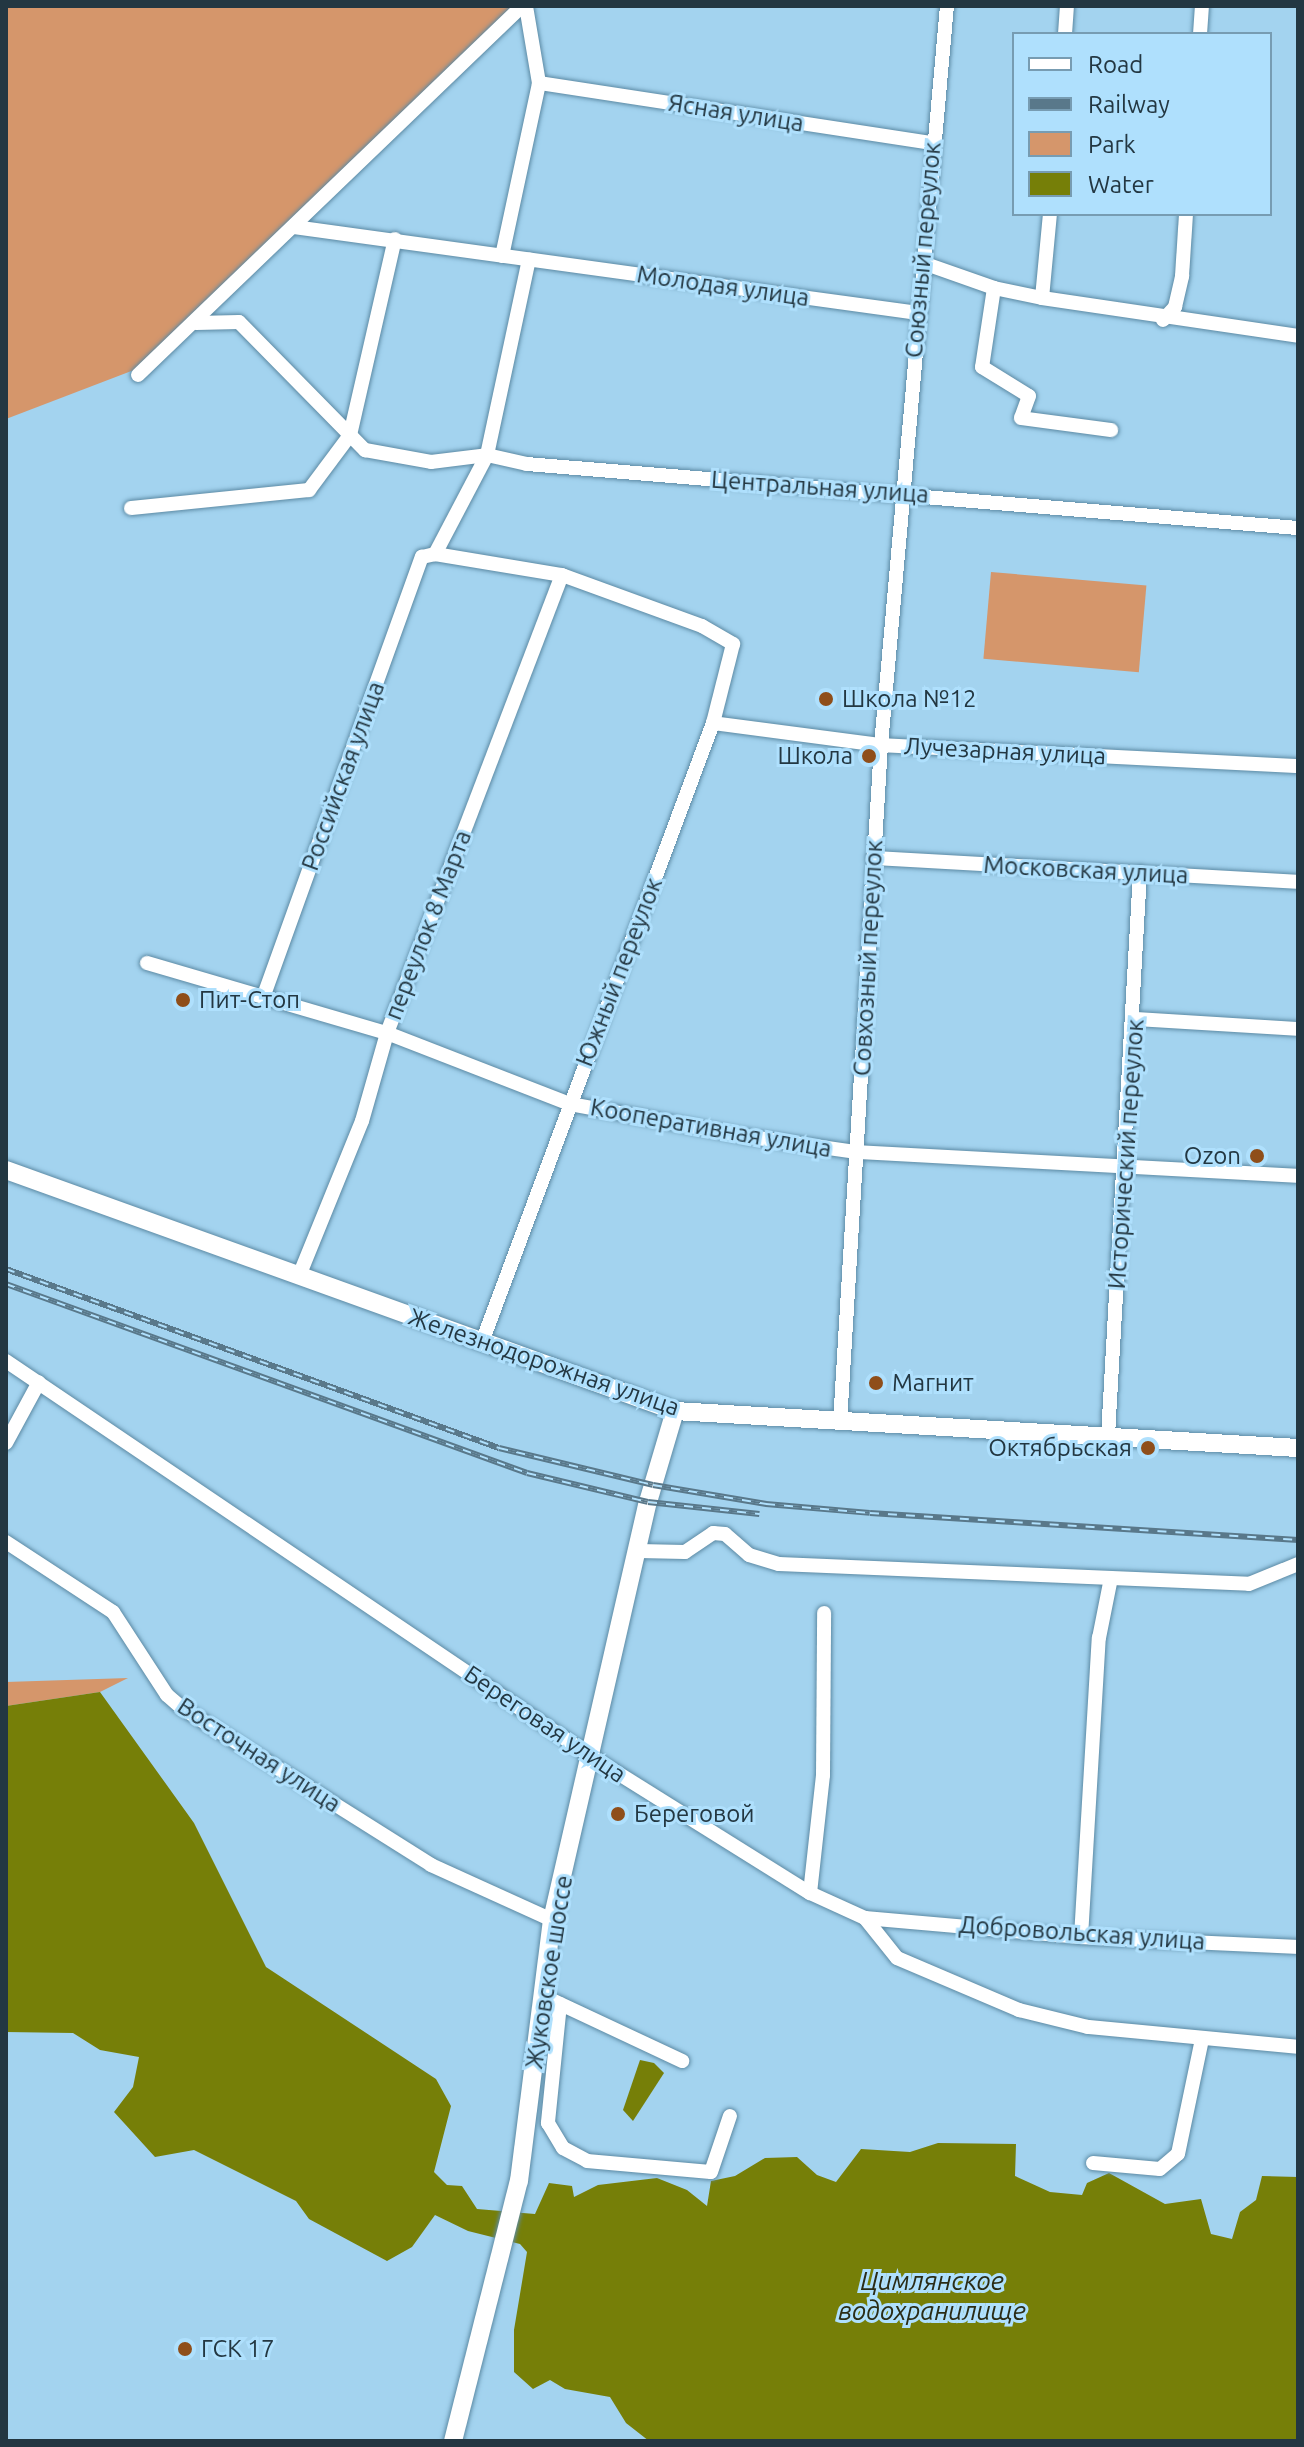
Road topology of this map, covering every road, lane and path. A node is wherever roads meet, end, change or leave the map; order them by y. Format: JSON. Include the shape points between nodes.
{"nodes":[{"id":1,"x":524,"y":6,"type":"edge"},
{"id":2,"x":947,"y":6,"type":"edge"},
{"id":3,"x":1067,"y":6,"type":"edge"},
{"id":4,"x":1202,"y":6,"type":"edge"},
{"id":5,"x":1065,"y":32,"type":"edge"},
{"id":6,"x":1200,"y":32,"type":"edge"},
{"id":7,"x":539,"y":83,"type":"junction"},
{"id":8,"x":933,"y":143,"type":"junction"},
{"id":9,"x":1050,"y":216,"type":"edge"},
{"id":10,"x":1186,"y":216,"type":"edge"},
{"id":11,"x":294,"y":227,"type":"junction"},
{"id":12,"x":395,"y":239,"type":"junction"},
{"id":13,"x":502,"y":256,"type":"junction"},
{"id":14,"x":529,"y":259,"type":"junction"},
{"id":15,"x":926,"y":264,"type":"junction"},
{"id":16,"x":994,"y":288,"type":"junction"},
{"id":17,"x":1042,"y":298,"type":"junction"},
{"id":18,"x":918,"y":313,"type":"junction"},
{"id":19,"x":1163,"y":320,"type":"junction"},
{"id":20,"x":196,"y":323,"type":"junction"},
{"id":21,"x":1298,"y":336,"type":"edge"},
{"id":22,"x":138,"y":375,"type":"dead end"},
{"id":23,"x":1111,"y":430,"type":"dead end"},
{"id":24,"x":350,"y":435,"type":"junction"},
{"id":25,"x":487,"y":455,"type":"junction"},
{"id":26,"x":903,"y":494,"type":"junction"},
{"id":27,"x":131,"y":508,"type":"dead end"},
{"id":28,"x":1298,"y":528,"type":"edge"},
{"id":29,"x":429,"y":556,"type":"junction"},
{"id":30,"x":562,"y":575,"type":"junction"},
{"id":31,"x":713,"y":723,"type":"junction"},
{"id":32,"x":881,"y":745,"type":"junction"},
{"id":33,"x":1298,"y":766,"type":"edge"},
{"id":34,"x":873,"y":858,"type":"junction"},
{"id":35,"x":1140,"y":872,"type":"junction"},
{"id":36,"x":1298,"y":882,"type":"edge"},
{"id":37,"x":147,"y":963,"type":"dead end"},
{"id":38,"x":264,"y":995,"type":"junction"},
{"id":39,"x":1135,"y":1019,"type":"junction"},
{"id":40,"x":1298,"y":1029,"type":"edge"},
{"id":41,"x":387,"y":1033,"type":"junction"},
{"id":42,"x":570,"y":1104,"type":"junction"},
{"id":43,"x":857,"y":1152,"type":"junction"},
{"id":44,"x":1124,"y":1166,"type":"junction"},
{"id":45,"x":6,"y":1170,"type":"edge"},
{"id":46,"x":1298,"y":1176,"type":"edge"},
{"id":47,"x":299,"y":1276,"type":"junction"},
{"id":48,"x":482,"y":1342,"type":"junction"},
{"id":49,"x":6,"y":1361,"type":"edge"},
{"id":50,"x":39,"y":1382,"type":"junction"},
{"id":51,"x":675,"y":1411,"type":"junction"},
{"id":52,"x":840,"y":1423,"type":"junction"},
{"id":53,"x":1108,"y":1436,"type":"junction"},
{"id":54,"x":6,"y":1443,"type":"edge"},
{"id":55,"x":1298,"y":1448,"type":"edge"},
{"id":56,"x":6,"y":1542,"type":"edge"},
{"id":57,"x":639,"y":1551,"type":"junction"},
{"id":58,"x":1298,"y":1564,"type":"edge"},
{"id":59,"x":1111,"y":1578,"type":"junction"},
{"id":60,"x":824,"y":1613,"type":"dead end"},
{"id":61,"x":592,"y":1757,"type":"junction"},
{"id":62,"x":810,"y":1893,"type":"junction"},
{"id":63,"x":865,"y":1918,"type":"junction"},
{"id":64,"x":552,"y":1920,"type":"junction"},
{"id":65,"x":1081,"y":1937,"type":"junction"},
{"id":66,"x":1298,"y":1947,"type":"edge"},
{"id":67,"x":552,"y":2000,"type":"junction"},
{"id":68,"x":1202,"y":2039,"type":"junction"},
{"id":69,"x":1298,"y":2047,"type":"edge"},
{"id":70,"x":682,"y":2061,"type":"dead end"},
{"id":71,"x":730,"y":2116,"type":"dead end"},
{"id":72,"x":1093,"y":2163,"type":"dead end"},
{"id":73,"x":453,"y":2441,"type":"edge"}],
"edges":[{"from":1,"to":7,"type":"street"},
{"from":1,"to":11,"type":"street"},
{"from":2,"to":8,"type":"street","name":"Союзный переулок"},
{"from":3,"to":5,"type":"street"},
{"from":4,"to":6,"type":"street"},
{"from":7,"to":8,"type":"street","name":"Ясная улица"},
{"from":7,"to":13,"type":"street"},
{"from":8,"to":15,"type":"street","name":"Союзный переулок"},
{"from":9,"to":17,"type":"street"},
{"from":10,"to":19,"type":"street","via":[[1182,276],[1175,307]]},
{"from":11,"to":12,"type":"street","name":"Молодая улица"},
{"from":11,"to":20,"type":"street"},
{"from":12,"to":13,"type":"street","name":"Молодая улица"},
{"from":12,"to":24,"type":"street"},
{"from":13,"to":14,"type":"street","name":"Молодая улица"},
{"from":14,"to":18,"type":"street","name":"Молодая улица"},
{"from":14,"to":25,"type":"street"},
{"from":15,"to":16,"type":"street"},
{"from":15,"to":18,"type":"street","name":"Союзный переулок"},
{"from":16,"to":17,"type":"street"},
{"from":16,"to":23,"type":"street","via":[[982,367],[1029,396],[1021,418]]},
{"from":17,"to":19,"type":"street"},
{"from":18,"to":26,"type":"street","name":"Союзный переулок"},
{"from":19,"to":21,"type":"street"},
{"from":20,"to":22,"type":"street"},
{"from":20,"to":24,"type":"street","name":"Центральная улица","via":[[239,322]]},
{"from":24,"to":25,"type":"street","name":"Центральная улица","via":[[365,450],[431,462]]},
{"from":24,"to":27,"type":"street","via":[[309,490]]},
{"from":25,"to":26,"type":"street","name":"Центральная улица","via":[[527,464]]},
{"from":25,"to":29,"type":"street","name":"Российская улица"},
{"from":26,"to":28,"type":"street","name":"Центральная улица"},
{"from":26,"to":32,"type":"street","name":"Совхозный переулок"},
{"from":29,"to":30,"type":"street"},
{"from":29,"to":38,"type":"street","name":"Российская улица"},
{"from":30,"to":31,"type":"street","name":"Южный переулок","via":[[702,626],[733,644]]},
{"from":30,"to":41,"type":"street","name":"переулок 8 Марта"},
{"from":31,"to":32,"type":"street","name":"Лучезарная улица"},
{"from":31,"to":42,"type":"street","name":"Южный переулок"},
{"from":32,"to":33,"type":"street","name":"Лучезарная улица"},
{"from":32,"to":34,"type":"street","name":"Совхозный переулок"},
{"from":34,"to":35,"type":"street","name":"Московская улица"},
{"from":34,"to":43,"type":"street","name":"Совхозный переулок"},
{"from":35,"to":36,"type":"street","name":"Московская улица"},
{"from":35,"to":39,"type":"street","name":"Исторический переулок"},
{"from":37,"to":38,"type":"street","name":"Кооперативная улица"},
{"from":38,"to":41,"type":"street","name":"Кооперативная улица"},
{"from":39,"to":40,"type":"street"},
{"from":39,"to":44,"type":"street","name":"Исторический переулок"},
{"from":41,"to":42,"type":"street","name":"Кооперативная улица"},
{"from":41,"to":47,"type":"street","name":"переулок 8 Марта","via":[[362,1121]]},
{"from":42,"to":43,"type":"street","name":"Кооперативная улица"},
{"from":42,"to":48,"type":"street","name":"Южный переулок"},
{"from":43,"to":44,"type":"street","name":"Кооперативная улица"},
{"from":43,"to":52,"type":"street","name":"Совхозный переулок"},
{"from":44,"to":46,"type":"street","name":"Кооперативная улица"},
{"from":44,"to":53,"type":"street","name":"Исторический переулок"},
{"from":45,"to":47,"type":"main road","name":"Железнодорожная улица"},
{"from":47,"to":48,"type":"main road","name":"Железнодорожная улица"},
{"from":48,"to":51,"type":"main road","name":"Железнодорожная улица"},
{"from":49,"to":50,"type":"street","name":"Береговая улица"},
{"from":50,"to":54,"type":"street"},
{"from":50,"to":61,"type":"street","name":"Береговая улица"},
{"from":51,"to":52,"type":"main road","name":"Железнодорожная улица"},
{"from":51,"to":57,"type":"main road","name":"Жуковское шоссе"},
{"from":52,"to":53,"type":"main road","name":"Железнодорожная улица"},
{"from":53,"to":55,"type":"main road","name":"Железнодорожная улица"},
{"from":56,"to":64,"type":"street","name":"Восточная улица","via":[[113,1612],[167,1695],[182,1708],[431,1865]]},
{"from":57,"to":59,"type":"street","via":[[685,1552],[713,1533],[725,1534],[749,1555],[779,1564]]},
{"from":57,"to":61,"type":"main road","name":"Жуковское шоссе"},
{"from":58,"to":59,"type":"street","via":[[1249,1584]]},
{"from":59,"to":65,"type":"street","via":[[1099,1638]]},
{"from":60,"to":62,"type":"street","via":[[823,1775]]},
{"from":61,"to":62,"type":"street","name":"Береговая улица"},
{"from":61,"to":64,"type":"main road","name":"Жуковское шоссе"},
{"from":62,"to":63,"type":"street","name":"Береговая улица"},
{"from":63,"to":65,"type":"street","name":"Добровольская улица"},
{"from":63,"to":68,"type":"street","name":"Береговая улица","via":[[897,1958],[1019,2010],[1088,2027]]},
{"from":64,"to":67,"type":"main road","name":"Жуковское шоссе"},
{"from":65,"to":66,"type":"street","name":"Добровольская улица"},
{"from":67,"to":70,"type":"street"},
{"from":67,"to":71,"type":"street","via":[[548,2123],[563,2148],[587,2161],[711,2172]]},
{"from":67,"to":73,"type":"main road","name":"Жуковское шоссе","via":[[519,2181]]},
{"from":68,"to":69,"type":"street","name":"Береговая улица"},
{"from":68,"to":72,"type":"street","via":[[1178,2154],[1160,2169]]}]}
